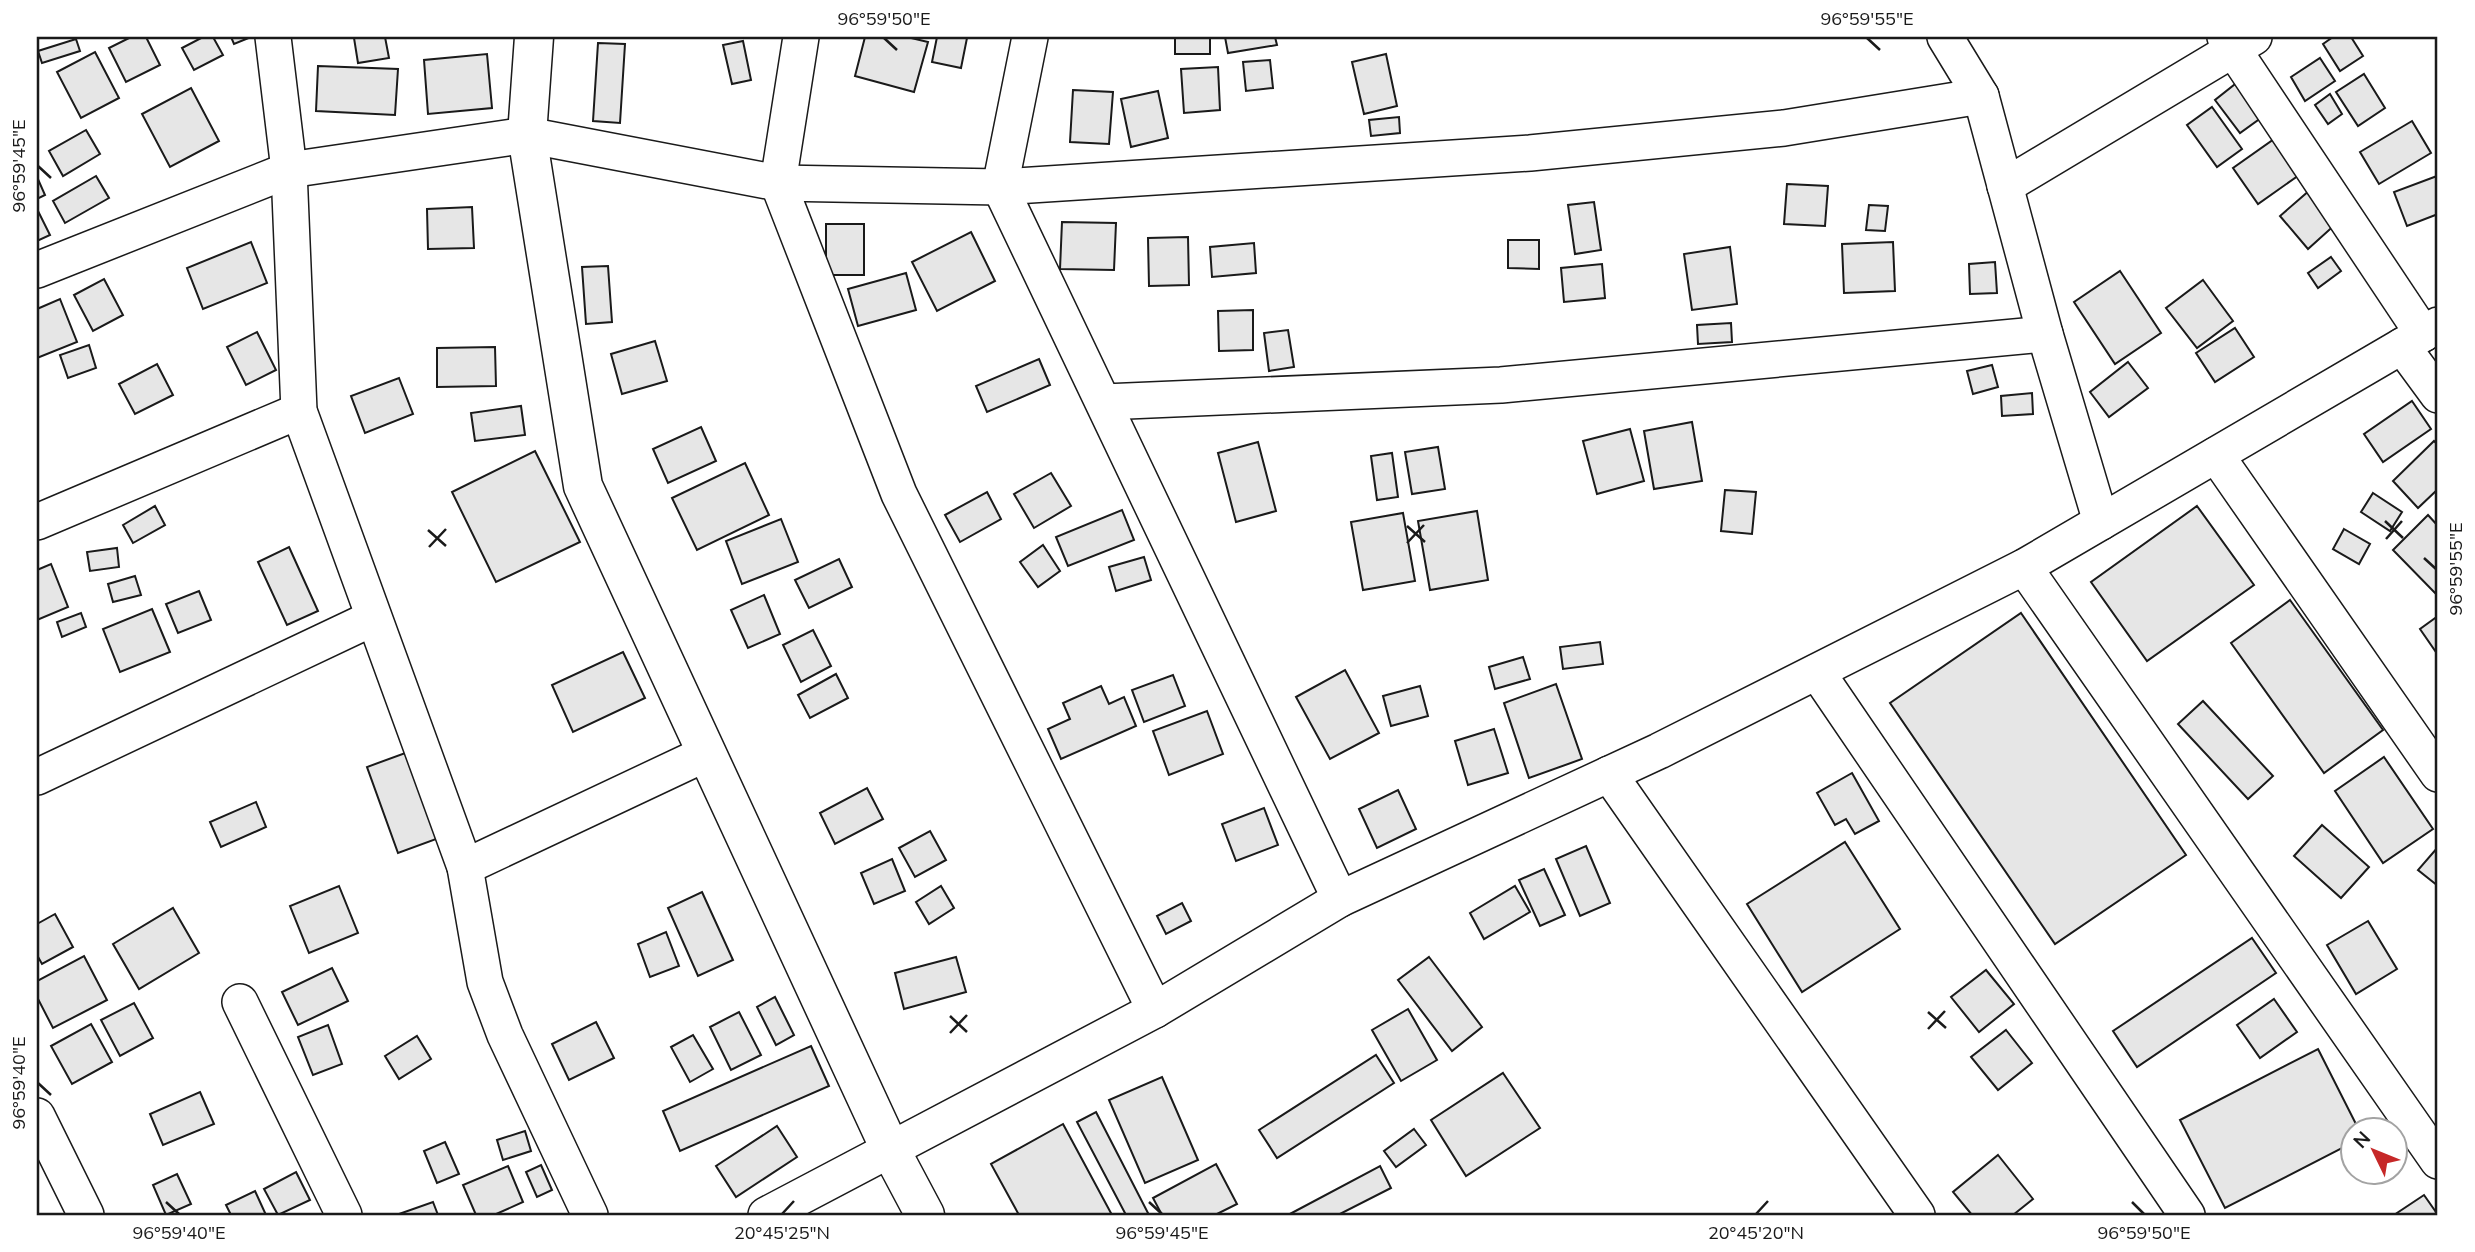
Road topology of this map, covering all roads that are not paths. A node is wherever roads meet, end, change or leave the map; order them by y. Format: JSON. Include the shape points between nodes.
{"nodes":[{"id":1,"x":273,"y":37,"type":"edge"},
{"id":2,"x":534,"y":37,"type":"edge"},
{"id":3,"x":801,"y":37,"type":"edge"},
{"id":4,"x":1030,"y":37,"type":"edge"},
{"id":5,"x":1945,"y":37,"type":"edge"},
{"id":6,"x":2238,"y":41,"type":"edge"},
{"id":7,"x":1981,"y":96,"type":"junction"},
{"id":8,"x":527,"y":135,"type":"junction"},
{"id":9,"x":289,"y":170,"type":"junction"},
{"id":10,"x":778,"y":183,"type":"junction"},
{"id":11,"x":2005,"y":186,"type":"junction"},
{"id":12,"x":1000,"y":187,"type":"junction"},
{"id":13,"x":37,"y":270,"type":"edge"},
{"id":14,"x":2045,"y":334,"type":"junction"},
{"id":15,"x":2421,"y":335,"type":"edge"},
{"id":16,"x":2438,"y":395,"type":"edge"},
{"id":17,"x":1104,"y":402,"type":"junction"},
{"id":18,"x":299,"y":411,"type":"junction"},
{"id":19,"x":2217,"y":455,"type":"junction"},
{"id":20,"x":37,"y":522,"type":"edge"},
{"id":21,"x":2101,"y":522,"type":"junction"},
{"id":22,"x":2024,"y":567,"type":"junction"},
{"id":23,"x":373,"y":618,"type":"junction"},
{"id":24,"x":1817,"y":672,"type":"junction"},
{"id":25,"x":707,"y":753,"type":"junction"},
{"id":26,"x":2438,"y":774,"type":"edge"},
{"id":27,"x":1609,"y":775,"type":"junction"},
{"id":28,"x":37,"y":777,"type":"edge"},
{"id":29,"x":464,"y":867,"type":"junction"},
{"id":30,"x":1340,"y":899,"type":"junction"},
{"id":31,"x":240,"y":1002,"type":"dead end"},
{"id":32,"x":1155,"y":1010,"type":"junction"},
{"id":33,"x":37,"y":1115,"type":"edge"},
{"id":34,"x":891,"y":1151,"type":"junction"},
{"id":35,"x":2438,"y":1161,"type":"edge"},
{"id":36,"x":86,"y":1215,"type":"edge"},
{"id":37,"x":344,"y":1215,"type":"edge"},
{"id":38,"x":590,"y":1215,"type":"edge"},
{"id":39,"x":766,"y":1215,"type":"edge"},
{"id":40,"x":925,"y":1215,"type":"edge"},
{"id":41,"x":1917,"y":1215,"type":"edge"},
{"id":42,"x":2187,"y":1215,"type":"edge"}],
"edges":[{"from":1,"to":9,"type":"street"},
{"from":2,"to":8,"type":"main road"},
{"from":3,"to":10,"type":"street"},
{"from":4,"to":12,"type":"street"},
{"from":5,"to":7,"type":"street"},
{"from":6,"to":11,"type":"street"},
{"from":6,"to":15,"type":"street"},
{"from":7,"to":11,"type":"street"},
{"from":7,"to":12,"type":"street","via":[[1784,128],[1543,152]]},
{"from":8,"to":9,"type":"street"},
{"from":8,"to":10,"type":"street"},
{"from":8,"to":25,"type":"main road","via":[[583,486]]},
{"from":9,"to":13,"type":"street"},
{"from":9,"to":18,"type":"street"},
{"from":10,"to":12,"type":"street"},
{"from":10,"to":32,"type":"street","via":[[899,494]]},
{"from":11,"to":14,"type":"street"},
{"from":12,"to":17,"type":"street"},
{"from":14,"to":17,"type":"street","via":[[1501,385]]},
{"from":14,"to":21,"type":"street"},
{"from":15,"to":16,"type":"street"},
{"from":15,"to":19,"type":"street"},
{"from":17,"to":30,"type":"street"},
{"from":18,"to":20,"type":"street"},
{"from":18,"to":23,"type":"street"},
{"from":19,"to":21,"type":"street"},
{"from":19,"to":26,"type":"street"},
{"from":21,"to":22,"type":"street"},
{"from":22,"to":24,"type":"street"},
{"from":22,"to":35,"type":"street"},
{"from":23,"to":28,"type":"street"},
{"from":23,"to":29,"type":"street"},
{"from":24,"to":27,"type":"street"},
{"from":24,"to":42,"type":"street"},
{"from":25,"to":29,"type":"street"},
{"from":25,"to":34,"type":"main road"},
{"from":27,"to":30,"type":"street"},
{"from":27,"to":41,"type":"street"},
{"from":29,"to":38,"type":"street","via":[[485,982],[505,1035]]},
{"from":30,"to":32,"type":"street"},
{"from":31,"to":37,"type":"street"},
{"from":32,"to":34,"type":"street"},
{"from":33,"to":36,"type":"street"},
{"from":34,"to":39,"type":"street"},
{"from":34,"to":40,"type":"main road"}]}
